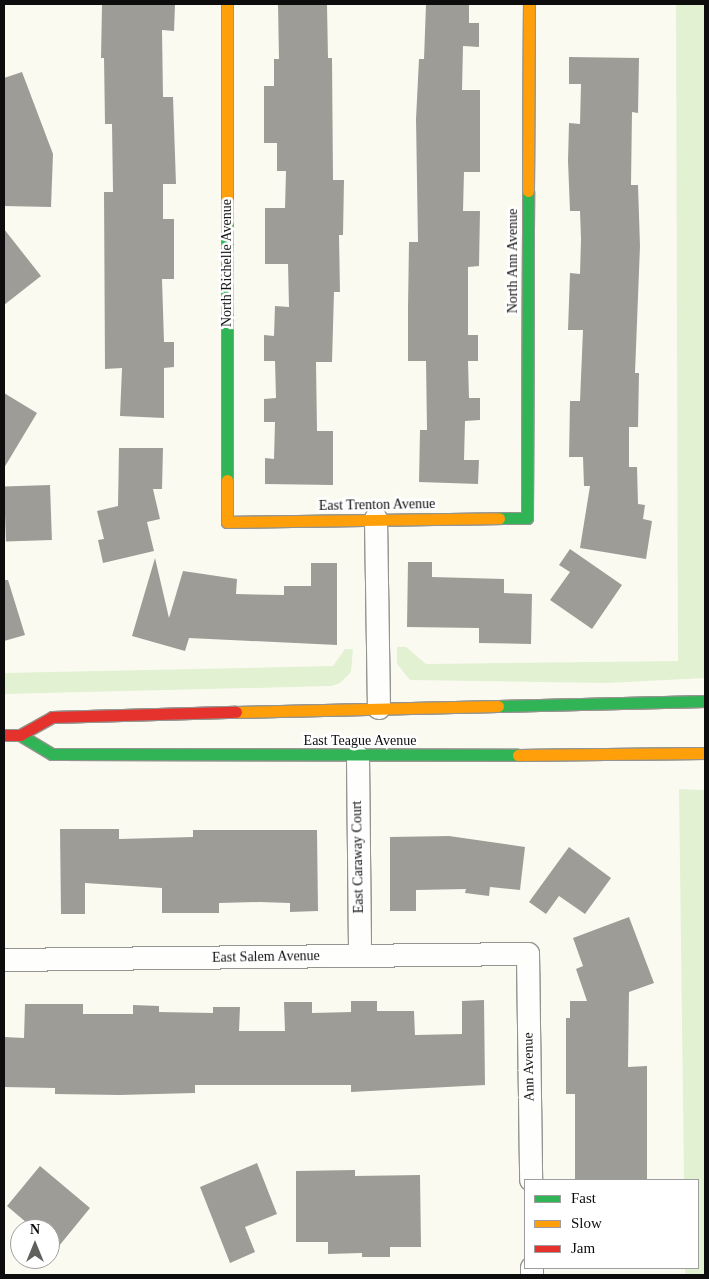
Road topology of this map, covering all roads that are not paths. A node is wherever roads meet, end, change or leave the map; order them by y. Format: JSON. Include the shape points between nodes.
{"nodes":[{"id":1,"x":227,"y":4,"type":"edge"},
{"id":2,"x":529,"y":4,"type":"edge"},
{"id":3,"x":527,"y":518,"type":"joint"},
{"id":4,"x":376,"y":519,"type":"junction"},
{"id":5,"x":227,"y":522,"type":"joint"},
{"id":6,"x":705,"y":701,"type":"edge"},
{"id":7,"x":379,"y":708,"type":"junction"},
{"id":8,"x":4,"y":735,"type":"edge"},
{"id":9,"x":20,"y":735,"type":"junction"},
{"id":10,"x":705,"y":753,"type":"edge"},
{"id":11,"x":358,"y":757,"type":"junction"},
{"id":12,"x":528,"y":954,"type":"joint"},
{"id":13,"x":360,"y":956,"type":"junction"},
{"id":14,"x":4,"y":960,"type":"edge"},
{"id":15,"x":531,"y":1179,"type":"edge"}],
"edges":[{"from":1,"to":5,"type":"street","name":"North Richelle Avenue"},
{"from":2,"to":3,"type":"street","name":"North Ann Avenue"},
{"from":3,"to":4,"type":"street","name":"East Trenton Avenue"},
{"from":4,"to":5,"type":"street","name":"East Trenton Avenue"},
{"from":4,"to":7,"type":"street"},
{"from":6,"to":7,"type":"street"},
{"from":7,"to":9,"type":"street","via":[[52,717]]},
{"from":8,"to":9,"type":"street"},
{"from":9,"to":11,"type":"street","name":"East Teague Avenue","via":[[52,754]]},
{"from":10,"to":11,"type":"street","name":"East Teague Avenue"},
{"from":11,"to":13,"type":"street","name":"East Caraway Court"},
{"from":12,"to":13,"type":"street","name":"East Salem Avenue"},
{"from":12,"to":15,"type":"street","name":"Ann Avenue"},
{"from":13,"to":14,"type":"street","name":"East Salem Avenue"}]}
